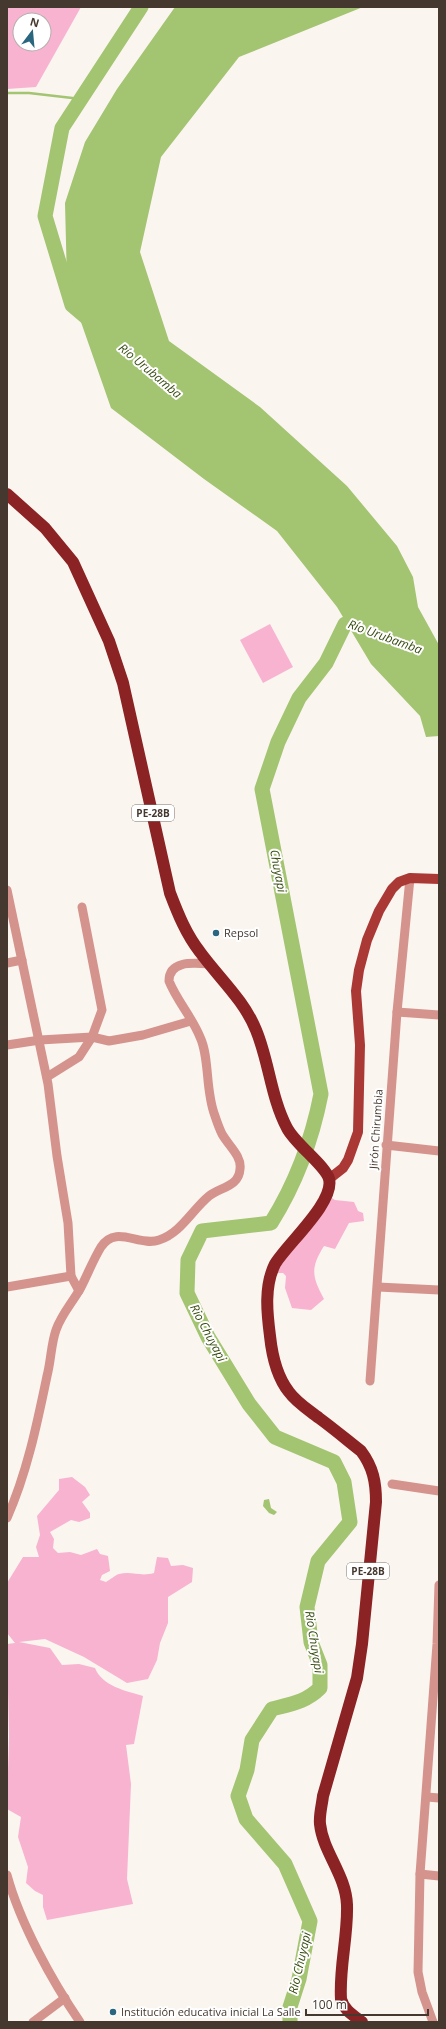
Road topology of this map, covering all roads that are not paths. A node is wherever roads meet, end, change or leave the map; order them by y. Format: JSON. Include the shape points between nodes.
{"nodes":[{"id":1,"x":7,"y":494,"type":"edge"},
{"id":2,"x":410,"y":878,"type":"junction"},
{"id":3,"x":439,"y":879,"type":"edge"},
{"id":4,"x":7,"y":890,"type":"edge"},
{"id":5,"x":82,"y":907,"type":"dead end"},
{"id":6,"x":22,"y":960,"type":"junction"},
{"id":7,"x":7,"y":963,"type":"edge"},
{"id":8,"x":209,"y":964,"type":"junction"},
{"id":9,"x":397,"y":1012,"type":"junction"},
{"id":10,"x":439,"y":1015,"type":"edge"},
{"id":11,"x":191,"y":1021,"type":"junction"},
{"id":12,"x":92,"y":1038,"type":"junction"},
{"id":13,"x":40,"y":1040,"type":"junction"},
{"id":14,"x":7,"y":1045,"type":"edge"},
{"id":15,"x":47,"y":1077,"type":"junction"},
{"id":16,"x":386,"y":1145,"type":"junction"},
{"id":17,"x":439,"y":1150,"type":"edge"},
{"id":18,"x":329,"y":1179,"type":"junction"},
{"id":19,"x":71,"y":1276,"type":"junction"},
{"id":20,"x":7,"y":1287,"type":"edge"},
{"id":21,"x":378,"y":1287,"type":"junction"},
{"id":22,"x":439,"y":1290,"type":"edge"},
{"id":23,"x":79,"y":1291,"type":"junction"},
{"id":24,"x":370,"y":1381,"type":"dead end"},
{"id":25,"x":392,"y":1484,"type":"dead end"},
{"id":26,"x":439,"y":1491,"type":"edge"},
{"id":27,"x":7,"y":1518,"type":"edge"},
{"id":28,"x":439,"y":1585,"type":"edge"},
{"id":29,"x":438,"y":1644,"type":"edge"},
{"id":30,"x":435,"y":1721,"type":"edge"},
{"id":31,"x":427,"y":1797,"type":"junction"},
{"id":32,"x":439,"y":1798,"type":"edge"},
{"id":33,"x":420,"y":1874,"type":"junction"},
{"id":34,"x":7,"y":1875,"type":"edge"},
{"id":35,"x":439,"y":1876,"type":"edge"},
{"id":36,"x":65,"y":1998,"type":"junction"},
{"id":37,"x":33,"y":2022,"type":"edge"},
{"id":38,"x":80,"y":2022,"type":"edge"},
{"id":39,"x":362,"y":2022,"type":"edge"},
{"id":40,"x":432,"y":2022,"type":"edge"}],
"edges":[{"from":1,"to":8,"type":"highway","number":"PE-28B","via":[[45,528],[73,562],[95,608],[123,683],[170,893],[192,941]]},
{"from":2,"to":3,"type":"main road"},
{"from":2,"to":9,"type":"street","name":"Jirón Chirumbia"},
{"from":2,"to":18,"type":"main road","via":[[399,882],[392,889],[379,911],[363,955],[356,991],[360,1045],[358,1132],[348,1160],[343,1168]]},
{"from":4,"to":6,"type":"street"},
{"from":5,"to":12,"type":"street","via":[[102,1010]]},
{"from":6,"to":7,"type":"street"},
{"from":6,"to":13,"type":"street"},
{"from":8,"to":11,"type":"street","via":[[181,965],[173,969],[169,975],[172,988]]},
{"from":8,"to":18,"type":"highway","number":"PE-28B","via":[[240,1002],[256,1030],[280,1113],[294,1138]]},
{"from":9,"to":10,"type":"street"},
{"from":9,"to":16,"type":"street","name":"Jirón Chirumbia"},
{"from":11,"to":12,"type":"street","via":[[143,1035],[109,1041]]},
{"from":11,"to":23,"type":"street","via":[[201,1037],[206,1081],[214,1113],[222,1134],[239,1159],[238,1177],[231,1185],[216,1190],[207,1197],[188,1220],[159,1241],[146,1242],[122,1236],[113,1236],[107,1240],[101,1246]]},
{"from":12,"to":13,"type":"street"},
{"from":12,"to":15,"type":"street","via":[[79,1057]]},
{"from":13,"to":14,"type":"street"},
{"from":13,"to":15,"type":"street"},
{"from":15,"to":19,"type":"street","via":[[68,1223]]},
{"from":16,"to":17,"type":"street"},
{"from":16,"to":21,"type":"street","name":"Jirón Chirumbia"},
{"from":18,"to":39,"type":"highway","number":"PE-28B","via":[[328,1192],[317,1213],[276,1264],[269,1281],[268,1319],[278,1372],[284,1385],[298,1401],[361,1451],[374,1473],[376,1490],[357,1678],[323,1796],[320,1823],[324,1841],[342,1882],[347,1904],[341,1999],[343,2006]]},
{"from":19,"to":20,"type":"street"},
{"from":19,"to":23,"type":"street"},
{"from":21,"to":22,"type":"street"},
{"from":21,"to":24,"type":"street","name":"Jirón Chirumbia"},
{"from":23,"to":27,"type":"street","via":[[56,1329],[37,1423]]},
{"from":25,"to":26,"type":"street"},
{"from":28,"to":29,"type":"street"},
{"from":29,"to":30,"type":"street"},
{"from":30,"to":31,"type":"street"},
{"from":31,"to":32,"type":"street"},
{"from":31,"to":33,"type":"street"},
{"from":33,"to":35,"type":"street"},
{"from":33,"to":40,"type":"street","via":[[418,1972]]},
{"from":34,"to":36,"type":"street","via":[[43,1961]]},
{"from":36,"to":37,"type":"street"},
{"from":36,"to":38,"type":"street"}]}
